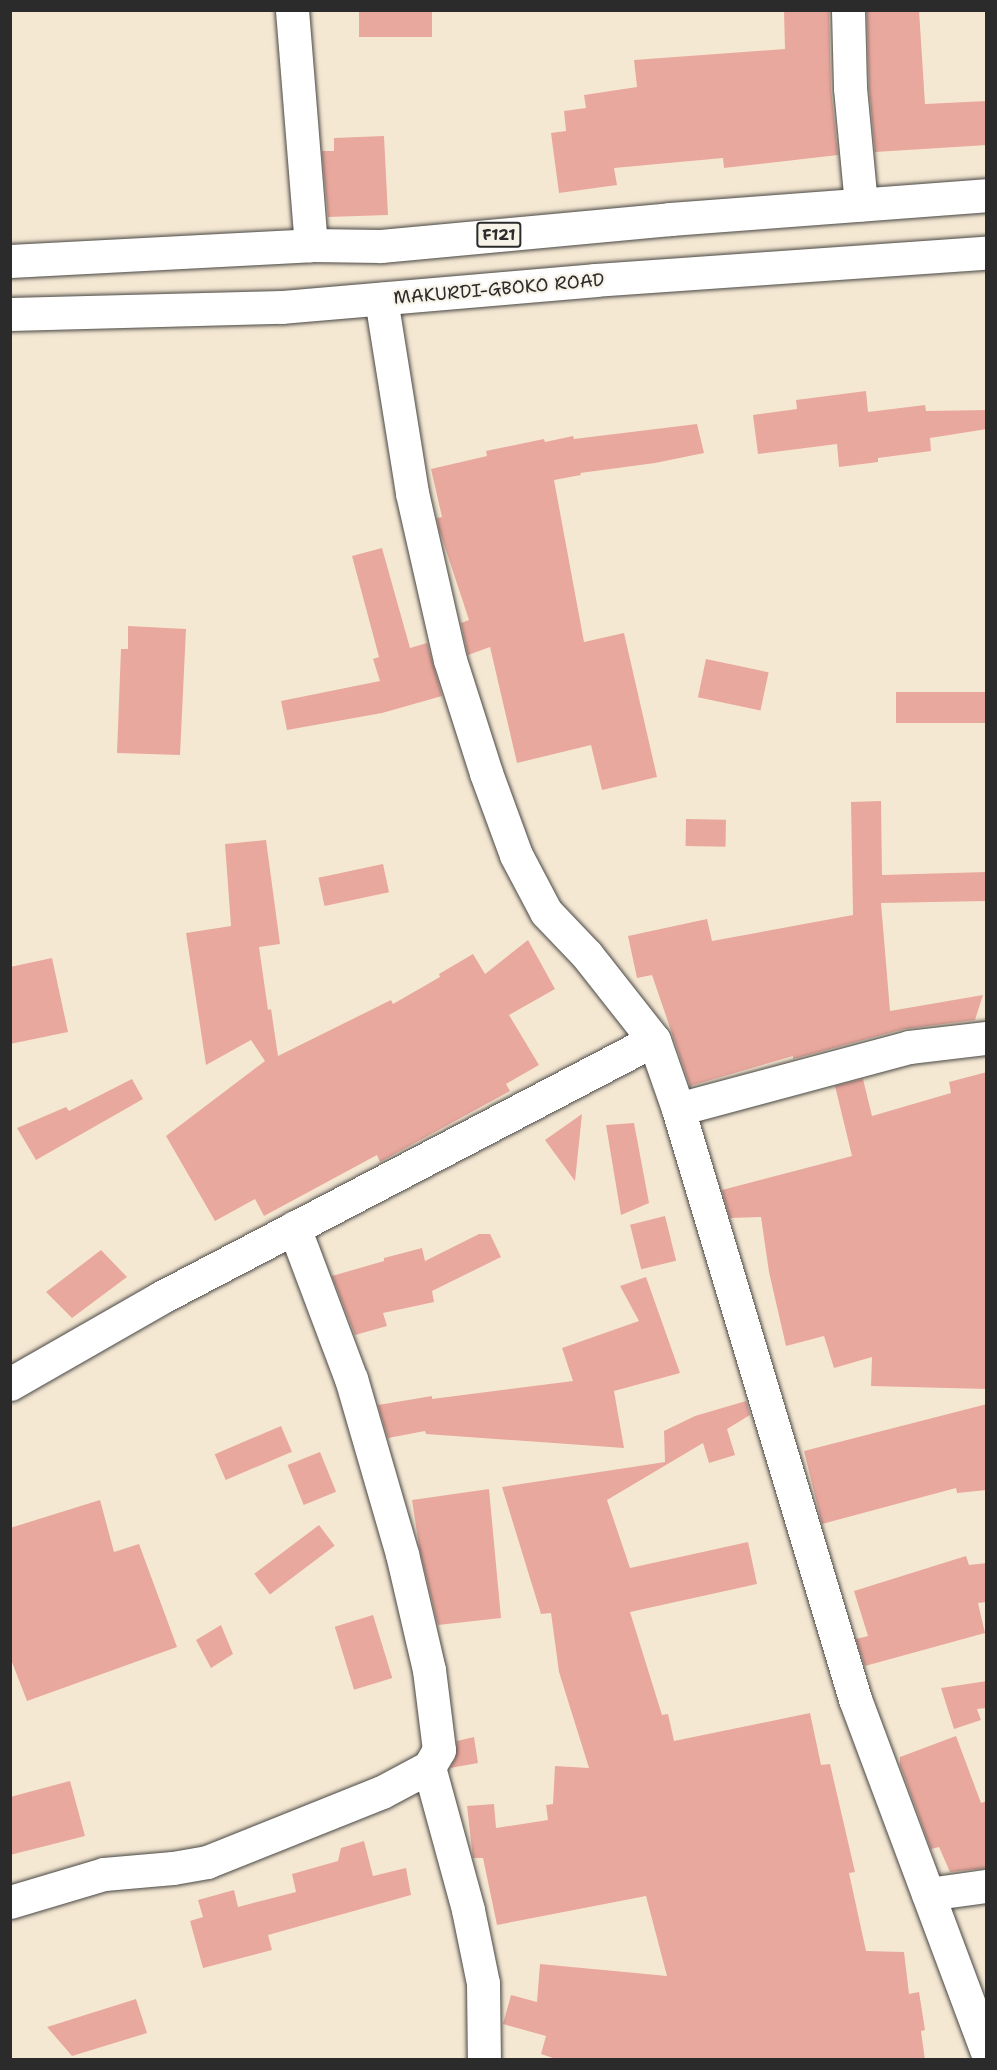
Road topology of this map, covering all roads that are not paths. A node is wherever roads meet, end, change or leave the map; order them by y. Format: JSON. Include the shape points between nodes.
{"nodes":[{"id":1,"x":292,"y":10,"type":"edge"},
{"id":2,"x":848,"y":10,"type":"edge"},
{"id":3,"x":987,"y":195,"type":"edge"},
{"id":4,"x":861,"y":204,"type":"junction"},
{"id":5,"x":311,"y":245,"type":"junction"},
{"id":6,"x":987,"y":254,"type":"edge"},
{"id":7,"x":10,"y":261,"type":"edge"},
{"id":8,"x":381,"y":299,"type":"junction"},
{"id":9,"x":10,"y":314,"type":"edge"},
{"id":10,"x":987,"y":1038,"type":"edge"},
{"id":11,"x":654,"y":1040,"type":"junction"},
{"id":12,"x":678,"y":1109,"type":"junction"},
{"id":13,"x":294,"y":1227,"type":"junction"},
{"id":14,"x":10,"y":1384,"type":"edge"},
{"id":15,"x":429,"y":1767,"type":"junction"},
{"id":16,"x":987,"y":1886,"type":"edge"},
{"id":17,"x":928,"y":1894,"type":"junction"},
{"id":18,"x":10,"y":1902,"type":"edge"},
{"id":19,"x":987,"y":2050,"type":"edge"},
{"id":20,"x":484,"y":2060,"type":"edge"}],
"edges":[{"from":1,"to":5,"type":"street"},
{"from":2,"to":4,"type":"street","via":[[850,88]]},
{"from":3,"to":4,"type":"street","number":"F121"},
{"from":4,"to":5,"type":"street","number":"F121","via":[[381,246]]},
{"from":5,"to":7,"type":"street","number":"F121"},
{"from":6,"to":8,"type":"street","name":"MAKURDI-GBOKO ROAD","via":[[595,280]]},
{"from":8,"to":9,"type":"street","name":"MAKURDI-GBOKO ROAD","via":[[282,308]]},
{"from":8,"to":11,"type":"street","via":[[412,493],[450,660],[516,855],[546,912]]},
{"from":10,"to":12,"type":"street","via":[[909,1047]]},
{"from":11,"to":12,"type":"street"},
{"from":11,"to":13,"type":"street"},
{"from":12,"to":17,"type":"street","via":[[855,1699]]},
{"from":13,"to":14,"type":"street"},
{"from":13,"to":15,"type":"street","via":[[351,1379],[402,1554],[429,1670],[437,1726],[439,1750]]},
{"from":15,"to":18,"type":"street","via":[[382,1792],[207,1862],[104,1874]]},
{"from":15,"to":20,"type":"street","via":[[468,1910],[483,1983]]},
{"from":16,"to":17,"type":"street"},
{"from":17,"to":19,"type":"street"}]}
